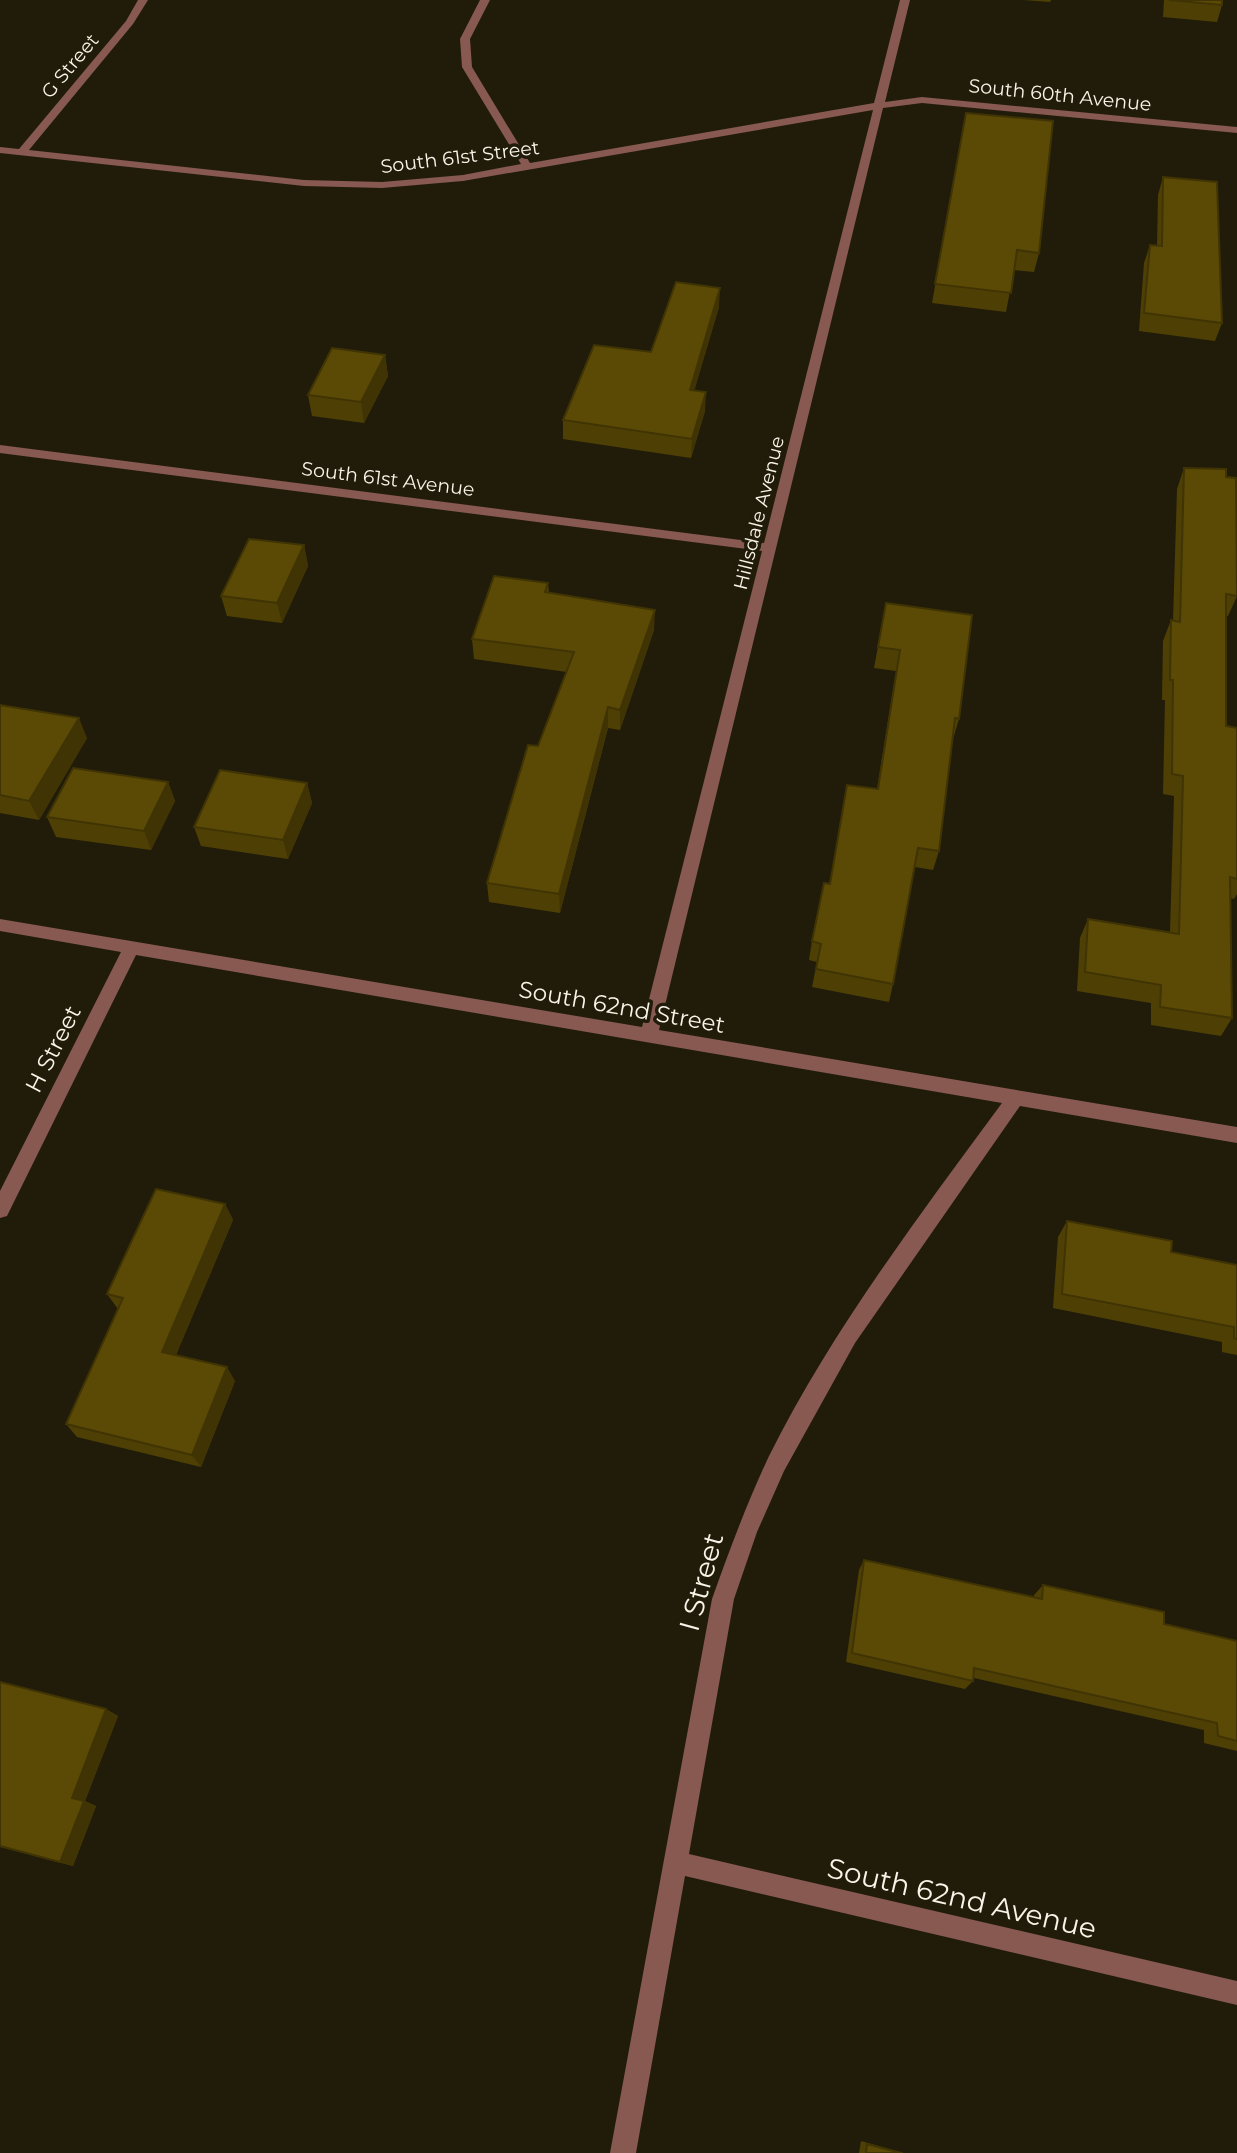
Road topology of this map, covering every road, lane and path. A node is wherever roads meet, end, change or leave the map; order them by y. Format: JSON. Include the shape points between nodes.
{"nodes":[{"id":1,"x":143,"y":0,"type":"edge"},
{"id":2,"x":485,"y":0,"type":"edge"},
{"id":3,"x":905,"y":0,"type":"edge"},
{"id":4,"x":879,"y":106,"type":"junction"},
{"id":5,"x":1237,"y":130,"type":"edge"},
{"id":6,"x":0,"y":150,"type":"edge"},
{"id":7,"x":21,"y":153,"type":"junction"},
{"id":8,"x":527,"y":166,"type":"junction"},
{"id":9,"x":0,"y":449,"type":"edge"},
{"id":10,"x":770,"y":548,"type":"junction"},
{"id":11,"x":0,"y":925,"type":"edge"},
{"id":12,"x":131,"y":948,"type":"junction"},
{"id":13,"x":649,"y":1035,"type":"junction"},
{"id":14,"x":1016,"y":1097,"type":"junction"},
{"id":15,"x":1237,"y":1135,"type":"edge"},
{"id":16,"x":0,"y":1210,"type":"edge"},
{"id":17,"x":674,"y":1862,"type":"junction"},
{"id":18,"x":1237,"y":1993,"type":"edge"},
{"id":19,"x":623,"y":2153,"type":"edge"}],
"edges":[{"from":1,"to":7,"type":"street","name":"G Street","via":[[130,22]]},
{"from":2,"to":8,"type":"street","via":[[461,49]]},
{"from":3,"to":4,"type":"street","name":"Hillsdale Avenue"},
{"from":4,"to":5,"type":"street","name":"South 60th Avenue","via":[[922,100]]},
{"from":4,"to":8,"type":"street","name":"South 61st Street"},
{"from":4,"to":10,"type":"street","name":"Hillsdale Avenue"},
{"from":6,"to":7,"type":"street","name":"South 61st Street"},
{"from":7,"to":8,"type":"street","name":"South 61st Street","via":[[346,186],[424,183]]},
{"from":9,"to":10,"type":"street","name":"South 61st Avenue"},
{"from":10,"to":13,"type":"street","name":"Hillsdale Avenue"},
{"from":11,"to":12,"type":"street","name":"South 62nd Street"},
{"from":12,"to":13,"type":"street","name":"South 62nd Street"},
{"from":12,"to":16,"type":"street","name":"H Street"},
{"from":13,"to":14,"type":"street","name":"South 62nd Street"},
{"from":14,"to":15,"type":"street","name":"South 62nd Street"},
{"from":14,"to":17,"type":"street","name":"I Street","via":[[827,1371],[771,1470],[740,1543],[723,1599]]},
{"from":17,"to":18,"type":"street","name":"South 62nd Avenue"},
{"from":17,"to":19,"type":"street","name":"I Street"}]}
